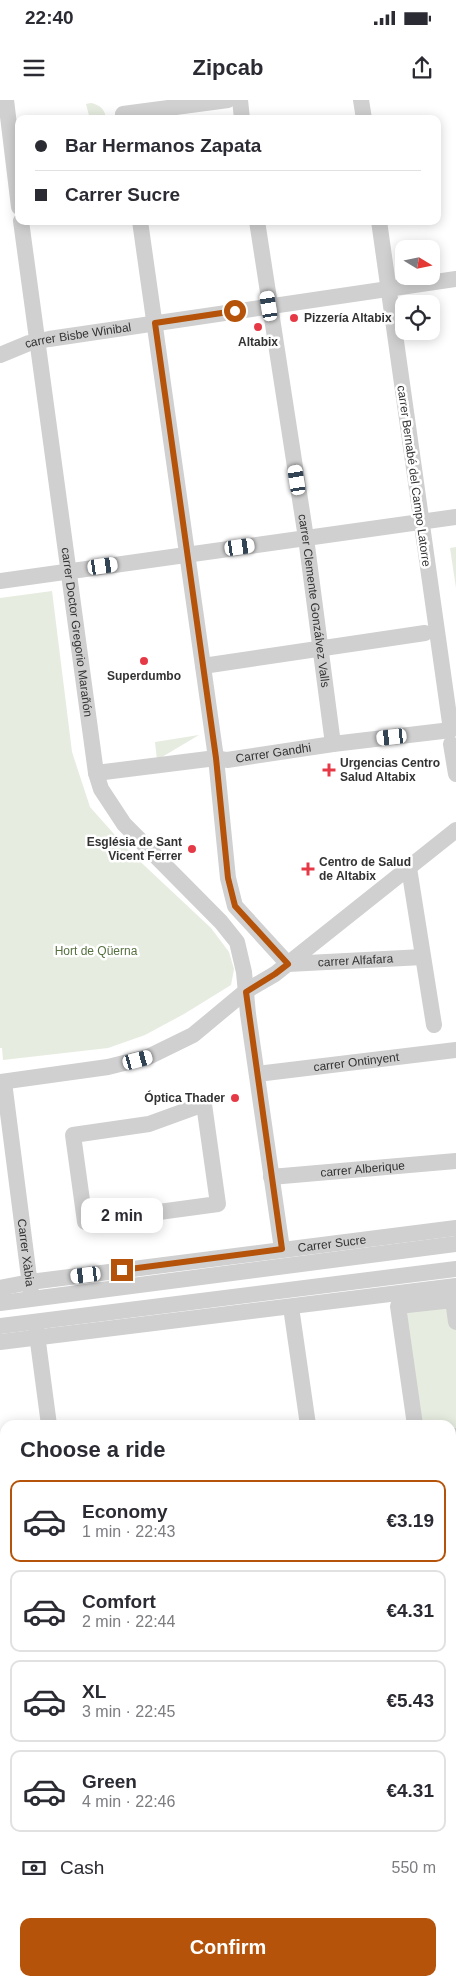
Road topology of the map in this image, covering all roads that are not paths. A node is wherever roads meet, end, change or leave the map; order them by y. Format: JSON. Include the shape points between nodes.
{"nodes":[{"id":1,"x":228,"y":100,"type":"edge"},
{"id":2,"x":240,"y":100,"type":"edge"},
{"id":3,"x":362,"y":100,"type":"edge"},
{"id":4,"x":4,"y":110,"type":"edge"},
{"id":5,"x":123,"y":111,"type":"edge"},
{"id":6,"x":242,"y":115,"type":"edge"},
{"id":7,"x":364,"y":115,"type":"edge"},
{"id":8,"x":5,"y":148,"type":"edge"},
{"id":9,"x":15,"y":190,"type":"edge"},
{"id":10,"x":22,"y":225,"type":"edge"},
{"id":11,"x":141,"y":225,"type":"edge"},
{"id":12,"x":258,"y":225,"type":"edge"},
{"id":13,"x":380,"y":225,"type":"edge"},
{"id":14,"x":456,"y":279,"type":"edge"},
{"id":15,"x":388,"y":289,"type":"junction"},
{"id":16,"x":269,"y":306,"type":"junction"},
{"id":17,"x":155,"y":323,"type":"junction"},
{"id":18,"x":36,"y":341,"type":"junction"},
{"id":19,"x":0,"y":354,"type":"edge"},
{"id":20,"x":456,"y":517,"type":"edge"},
{"id":21,"x":421,"y":522,"type":"junction"},
{"id":22,"x":306,"y":538,"type":"junction"},
{"id":23,"x":188,"y":554,"type":"junction"},
{"id":24,"x":69,"y":571,"type":"junction"},
{"id":25,"x":0,"y":581,"type":"edge"},
{"id":26,"x":425,"y":633,"type":"dead end"},
{"id":27,"x":322,"y":649,"type":"junction"},
{"id":28,"x":203,"y":666,"type":"junction"},
{"id":29,"x":451,"y":737,"type":"junction"},
{"id":30,"x":333,"y":744,"type":"junction"},
{"id":31,"x":216,"y":758,"type":"junction"},
{"id":32,"x":96,"y":773,"type":"junction"},
{"id":33,"x":456,"y":774,"type":"edge"},
{"id":34,"x":456,"y":830,"type":"edge"},
{"id":35,"x":409,"y":868,"type":"junction"},
{"id":36,"x":423,"y":957,"type":"junction"},
{"id":37,"x":288,"y":964,"type":"junction"},
{"id":38,"x":246,"y":992,"type":"junction"},
{"id":39,"x":434,"y":1025,"type":"dead end"},
{"id":40,"x":456,"y":1050,"type":"edge"},
{"id":41,"x":257,"y":1074,"type":"junction"},
{"id":42,"x":2,"y":1082,"type":"edge"},
{"id":43,"x":456,"y":1161,"type":"edge"},
{"id":44,"x":272,"y":1177,"type":"junction"},
{"id":45,"x":218,"y":1204,"type":"joint"},
{"id":46,"x":456,"y":1228,"type":"edge"},
{"id":47,"x":456,"y":1244,"type":"edge"},
{"id":48,"x":282,"y":1249,"type":"junction"},
{"id":49,"x":456,"y":1269,"type":"edge"},
{"id":50,"x":30,"y":1282,"type":"junction"},
{"id":51,"x":456,"y":1286,"type":"edge"},
{"id":52,"x":0,"y":1288,"type":"edge"},
{"id":53,"x":32,"y":1299,"type":"junction"},
{"id":54,"x":0,"y":1303,"type":"edge"},
{"id":55,"x":292,"y":1307,"type":"junction"},
{"id":56,"x":456,"y":1322,"type":"edge"},
{"id":57,"x":0,"y":1326,"type":"edge"},
{"id":58,"x":36,"y":1330,"type":"junction"},
{"id":59,"x":0,"y":1342,"type":"edge"},
{"id":60,"x":48,"y":1420,"type":"edge"},
{"id":61,"x":307,"y":1420,"type":"edge"},
{"id":62,"x":414,"y":1420,"type":"edge"}],
"edges":[{"from":1,"to":5,"type":"street"},
{"from":2,"to":6,"type":"street"},
{"from":3,"to":7,"type":"street"},
{"from":4,"to":8,"type":"street"},
{"from":8,"to":9,"type":"street"},
{"from":10,"to":18,"type":"street","name":"carrer Doctor Gregorio Marañón"},
{"from":11,"to":17,"type":"street"},
{"from":12,"to":16,"type":"street","name":"carrer Clemente Gonzálvez Valls"},
{"from":13,"to":15,"type":"street","name":"carrer Bernabé del Campo Latorre"},
{"from":14,"to":15,"type":"street","name":"carrer Bisbe Winibal"},
{"from":15,"to":16,"type":"street","name":"carrer Bisbe Winibal"},
{"from":15,"to":21,"type":"street","name":"carrer Bernabé del Campo Latorre"},
{"from":16,"to":17,"type":"street","name":"carrer Bisbe Winibal"},
{"from":16,"to":22,"type":"street","name":"carrer Clemente Gonzálvez Valls"},
{"from":17,"to":18,"type":"street","name":"carrer Bisbe Winibal"},
{"from":17,"to":23,"type":"street"},
{"from":18,"to":19,"type":"street","name":"carrer Bisbe Winibal"},
{"from":18,"to":24,"type":"street","name":"carrer Doctor Gregorio Marañón"},
{"from":20,"to":21,"type":"street"},
{"from":21,"to":22,"type":"street"},
{"from":21,"to":29,"type":"street","name":"carrer Bernabé del Campo Latorre"},
{"from":22,"to":23,"type":"street"},
{"from":22,"to":27,"type":"street","name":"carrer Clemente Gonzálvez Valls"},
{"from":23,"to":24,"type":"street"},
{"from":23,"to":28,"type":"street"},
{"from":24,"to":25,"type":"street"},
{"from":24,"to":32,"type":"street","name":"carrer Doctor Gregorio Marañón"},
{"from":26,"to":27,"type":"street"},
{"from":27,"to":28,"type":"street"},
{"from":27,"to":30,"type":"street","name":"carrer Clemente Gonzálvez Valls"},
{"from":28,"to":31,"type":"street"},
{"from":29,"to":30,"type":"street","name":"Carrer Gandhi"},
{"from":29,"to":33,"type":"street","name":"carrer Bernabé del Campo Latorre"},
{"from":30,"to":31,"type":"street","name":"Carrer Gandhi","via":[[227,760]]},
{"from":31,"to":32,"type":"street","name":"Carrer Gandhi"},
{"from":31,"to":37,"type":"street","via":[[228,878],[235,906]]},
{"from":32,"to":38,"type":"street","name":"carrer Doctor Gregorio Marañón","via":[[100,789],[124,824],[222,922],[237,942]]},
{"from":34,"to":35,"type":"street"},
{"from":35,"to":36,"type":"street"},
{"from":35,"to":37,"type":"street"},
{"from":36,"to":37,"type":"street","name":"carrer Alfafara"},
{"from":36,"to":39,"type":"street"},
{"from":37,"to":38,"type":"street"},
{"from":38,"to":41,"type":"street","name":"carrer Doctor Gregorio Marañón"},
{"from":38,"to":42,"type":"street","via":[[193,1034],[148,1057],[108,1067]]},
{"from":40,"to":41,"type":"street","name":"carrer Ontinyent"},
{"from":41,"to":44,"type":"street","name":"carrer Doctor Gregorio Marañón"},
{"from":42,"to":50,"type":"street","name":"Carrer Xàbia"},
{"from":43,"to":44,"type":"street","name":"carrer Alberique"},
{"from":44,"to":48,"type":"street","name":"carrer Doctor Gregorio Marañón"},
{"from":45,"to":45,"type":"street","via":[[85,1222],[74,1135],[149,1124],[204,1104]]},
{"from":46,"to":48,"type":"street","name":"Carrer Sucre"},
{"from":47,"to":53,"type":"street","name":"Carrer Sucre"},
{"from":48,"to":50,"type":"street","name":"Carrer Sucre"},
{"from":49,"to":58,"type":"street"},
{"from":50,"to":52,"type":"street","name":"Carrer Sucre"},
{"from":50,"to":53,"type":"street","name":"Carrer Xàbia"},
{"from":51,"to":55,"type":"street"},
{"from":53,"to":54,"type":"street","name":"Carrer Sucre"},
{"from":53,"to":58,"type":"street","name":"Carrer Xàbia"},
{"from":55,"to":58,"type":"street"},
{"from":55,"to":61,"type":"street"},
{"from":56,"to":62,"type":"street","via":[[452,1300],[398,1306]]},
{"from":57,"to":58,"type":"street"},
{"from":58,"to":59,"type":"street"},
{"from":58,"to":60,"type":"street","name":"Carrer Xàbia"}]}
